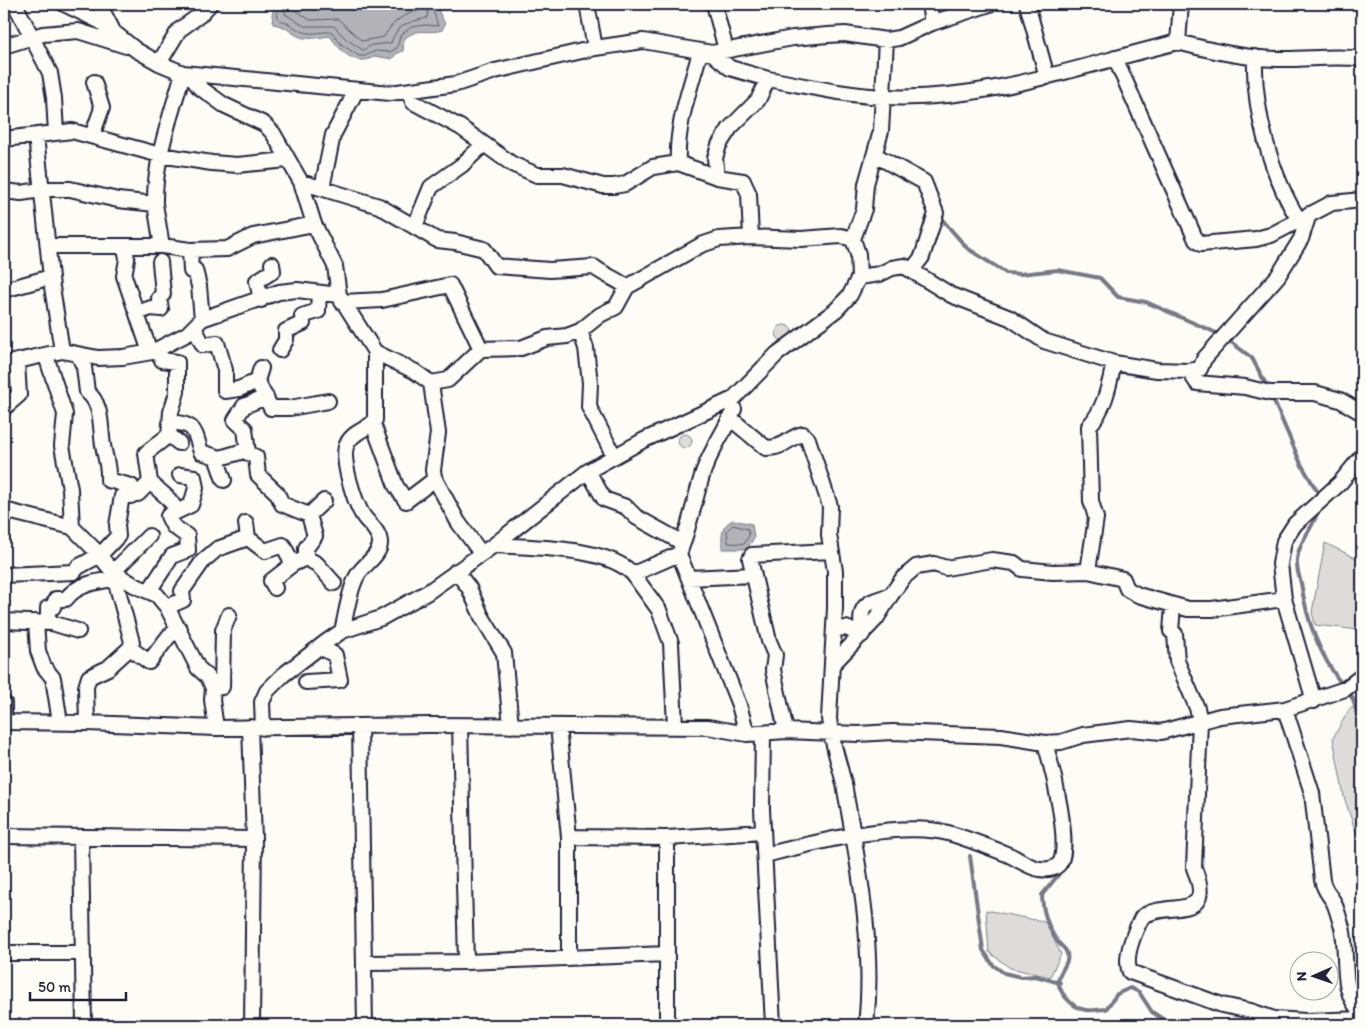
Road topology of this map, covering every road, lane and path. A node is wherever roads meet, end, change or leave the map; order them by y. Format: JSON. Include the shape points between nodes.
{"nodes":[{"id":1,"x":14,"y":4,"type":"edge"},
{"id":2,"x":64,"y":4,"type":"edge"},
{"id":3,"x":99,"y":4,"type":"edge"},
{"id":4,"x":210,"y":4,"type":"edge"},
{"id":5,"x":587,"y":4,"type":"edge"},
{"id":6,"x":714,"y":4,"type":"edge"},
{"id":7,"x":929,"y":4,"type":"edge"},
{"id":8,"x":990,"y":4,"type":"edge"},
{"id":9,"x":1027,"y":4,"type":"edge"},
{"id":10,"x":1181,"y":4,"type":"edge"},
{"id":11,"x":932,"y":23,"type":"junction"},
{"id":12,"x":112,"y":30,"type":"junction"},
{"id":13,"x":32,"y":36,"type":"junction"},
{"id":14,"x":886,"y":40,"type":"junction"},
{"id":15,"x":1178,"y":42,"type":"junction"},
{"id":16,"x":4,"y":46,"type":"edge"},
{"id":17,"x":595,"y":48,"type":"junction"},
{"id":18,"x":136,"y":50,"type":"junction"},
{"id":19,"x":713,"y":52,"type":"junction"},
{"id":20,"x":1255,"y":57,"type":"junction"},
{"id":21,"x":1115,"y":58,"type":"junction"},
{"id":22,"x":1362,"y":58,"type":"edge"},
{"id":23,"x":159,"y":63,"type":"junction"},
{"id":24,"x":187,"y":74,"type":"junction"},
{"id":25,"x":1047,"y":77,"type":"junction"},
{"id":26,"x":768,"y":79,"type":"junction"},
{"id":27,"x":94,"y":82,"type":"dead end"},
{"id":28,"x":356,"y":91,"type":"junction"},
{"id":29,"x":409,"y":91,"type":"junction"},
{"id":30,"x":883,"y":97,"type":"junction"},
{"id":31,"x":56,"y":133,"type":"junction"},
{"id":32,"x":36,"y":136,"type":"junction"},
{"id":33,"x":92,"y":136,"type":"junction"},
{"id":34,"x":4,"y":139,"type":"edge"},
{"id":35,"x":484,"y":144,"type":"junction"},
{"id":36,"x":160,"y":155,"type":"junction"},
{"id":37,"x":875,"y":155,"type":"junction"},
{"id":38,"x":287,"y":160,"type":"junction"},
{"id":39,"x":678,"y":163,"type":"junction"},
{"id":40,"x":717,"y":176,"type":"junction"},
{"id":41,"x":301,"y":182,"type":"junction"},
{"id":42,"x":322,"y":188,"type":"junction"},
{"id":43,"x":41,"y":190,"type":"junction"},
{"id":44,"x":4,"y":191,"type":"edge"},
{"id":45,"x":1362,"y":200,"type":"edge"},
{"id":46,"x":155,"y":204,"type":"junction"},
{"id":47,"x":1304,"y":217,"type":"junction"},
{"id":48,"x":314,"y":224,"type":"junction"},
{"id":49,"x":415,"y":226,"type":"junction"},
{"id":50,"x":751,"y":236,"type":"junction"},
{"id":51,"x":853,"y":239,"type":"junction"},
{"id":52,"x":48,"y":246,"type":"junction"},
{"id":53,"x":125,"y":246,"type":"junction"},
{"id":54,"x":162,"y":246,"type":"junction"},
{"id":55,"x":190,"y":250,"type":"junction"},
{"id":56,"x":160,"y":262,"type":"dead end"},
{"id":57,"x":272,"y":264,"type":"dead end"},
{"id":58,"x":912,"y":270,"type":"junction"},
{"id":59,"x":51,"y":277,"type":"junction"},
{"id":60,"x":860,"y":277,"type":"junction"},
{"id":61,"x":627,"y":287,"type":"junction"},
{"id":62,"x":4,"y":290,"type":"edge"},
{"id":63,"x":319,"y":293,"type":"junction"},
{"id":64,"x":340,"y":298,"type":"junction"},
{"id":65,"x":261,"y":300,"type":"junction"},
{"id":66,"x":137,"y":313,"type":"junction"},
{"id":67,"x":198,"y":323,"type":"junction"},
{"id":68,"x":580,"y":331,"type":"junction"},
{"id":69,"x":481,"y":349,"type":"junction"},
{"id":70,"x":280,"y":350,"type":"dead end"},
{"id":71,"x":62,"y":351,"type":"junction"},
{"id":72,"x":154,"y":351,"type":"junction"},
{"id":73,"x":375,"y":352,"type":"junction"},
{"id":74,"x":46,"y":356,"type":"junction"},
{"id":75,"x":79,"y":356,"type":"junction"},
{"id":76,"x":11,"y":363,"type":"edge"},
{"id":77,"x":1114,"y":364,"type":"junction"},
{"id":78,"x":1189,"y":371,"type":"junction"},
{"id":79,"x":430,"y":382,"type":"junction"},
{"id":80,"x":266,"y":397,"type":"junction"},
{"id":81,"x":733,"y":399,"type":"junction"},
{"id":82,"x":328,"y":400,"type":"dead end"},
{"id":83,"x":4,"y":408,"type":"edge"},
{"id":84,"x":1362,"y":413,"type":"edge"},
{"id":85,"x":730,"y":418,"type":"junction"},
{"id":86,"x":372,"y":424,"type":"junction"},
{"id":87,"x":172,"y":434,"type":"junction"},
{"id":88,"x":247,"y":450,"type":"junction"},
{"id":89,"x":614,"y":456,"type":"junction"},
{"id":90,"x":1362,"y":456,"type":"edge"},
{"id":91,"x":216,"y":457,"type":"junction"},
{"id":92,"x":588,"y":471,"type":"junction"},
{"id":93,"x":180,"y":475,"type":"dead end"},
{"id":94,"x":435,"y":479,"type":"junction"},
{"id":95,"x":224,"y":480,"type":"dead end"},
{"id":96,"x":150,"y":482,"type":"junction"},
{"id":97,"x":131,"y":492,"type":"junction"},
{"id":98,"x":324,"y":501,"type":"dead end"},
{"id":99,"x":4,"y":510,"type":"edge"},
{"id":100,"x":176,"y":510,"type":"junction"},
{"id":101,"x":309,"y":515,"type":"junction"},
{"id":102,"x":246,"y":523,"type":"dead end"},
{"id":103,"x":72,"y":527,"type":"junction"},
{"id":104,"x":150,"y":536,"type":"dead end"},
{"id":105,"x":248,"y":538,"type":"junction"},
{"id":106,"x":494,"y":546,"type":"junction"},
{"id":107,"x":681,"y":549,"type":"junction"},
{"id":108,"x":831,"y":551,"type":"junction"},
{"id":109,"x":481,"y":553,"type":"junction"},
{"id":110,"x":100,"y":555,"type":"junction"},
{"id":111,"x":306,"y":558,"type":"junction"},
{"id":112,"x":293,"y":564,"type":"junction"},
{"id":113,"x":456,"y":571,"type":"junction"},
{"id":114,"x":1088,"y":571,"type":"junction"},
{"id":115,"x":633,"y":574,"type":"junction"},
{"id":116,"x":753,"y":574,"type":"junction"},
{"id":117,"x":4,"y":575,"type":"edge"},
{"id":118,"x":114,"y":575,"type":"junction"},
{"id":119,"x":689,"y":578,"type":"junction"},
{"id":120,"x":334,"y":583,"type":"dead end"},
{"id":121,"x":275,"y":588,"type":"dead end"},
{"id":122,"x":149,"y":592,"type":"junction"},
{"id":123,"x":1284,"y":599,"type":"junction"},
{"id":124,"x":1173,"y":606,"type":"junction"},
{"id":125,"x":167,"y":607,"type":"junction"},
{"id":126,"x":229,"y":616,"type":"dead end"},
{"id":127,"x":4,"y":621,"type":"edge"},
{"id":128,"x":42,"y":623,"type":"junction"},
{"id":129,"x":834,"y":628,"type":"junction"},
{"id":130,"x":180,"y":629,"type":"junction"},
{"id":131,"x":78,"y":631,"type":"dead end"},
{"id":132,"x":342,"y":631,"type":"junction"},
{"id":133,"x":862,"y":635,"type":"junction"},
{"id":134,"x":320,"y":647,"type":"junction"},
{"id":135,"x":130,"y":648,"type":"junction"},
{"id":136,"x":834,"y":663,"type":"junction"},
{"id":137,"x":1361,"y":681,"type":"edge"},
{"id":138,"x":306,"y":682,"type":"dead end"},
{"id":139,"x":213,"y":688,"type":"junction"},
{"id":140,"x":1314,"y":701,"type":"junction"},
{"id":141,"x":4,"y":703,"type":"edge"},
{"id":142,"x":1285,"y":709,"type":"junction"},
{"id":143,"x":1200,"y":721,"type":"junction"},
{"id":144,"x":4,"y":722,"type":"edge"},
{"id":145,"x":60,"y":722,"type":"junction"},
{"id":146,"x":87,"y":722,"type":"junction"},
{"id":147,"x":460,"y":726,"type":"junction"},
{"id":148,"x":511,"y":726,"type":"junction"},
{"id":149,"x":558,"y":726,"type":"junction"},
{"id":150,"x":675,"y":726,"type":"junction"},
{"id":151,"x":360,"y":727,"type":"junction"},
{"id":152,"x":216,"y":728,"type":"junction"},
{"id":153,"x":257,"y":728,"type":"junction"},
{"id":154,"x":786,"y":731,"type":"junction"},
{"id":155,"x":764,"y":733,"type":"junction"},
{"id":156,"x":831,"y":733,"type":"junction"},
{"id":157,"x":747,"y":734,"type":"junction"},
{"id":158,"x":1045,"y":743,"type":"junction"},
{"id":159,"x":763,"y":832,"type":"junction"},
{"id":160,"x":4,"y":836,"type":"edge"},
{"id":161,"x":851,"y":836,"type":"junction"},
{"id":162,"x":81,"y":837,"type":"junction"},
{"id":163,"x":569,"y":838,"type":"junction"},
{"id":164,"x":667,"y":838,"type":"junction"},
{"id":165,"x":254,"y":839,"type":"junction"},
{"id":166,"x":764,"y":855,"type":"junction"},
{"id":167,"x":4,"y":952,"type":"edge"},
{"id":168,"x":83,"y":953,"type":"junction"},
{"id":169,"x":667,"y":954,"type":"junction"},
{"id":170,"x":570,"y":956,"type":"junction"},
{"id":171,"x":466,"y":962,"type":"junction"},
{"id":172,"x":366,"y":963,"type":"junction"},
{"id":173,"x":1362,"y":1013,"type":"edge"},
{"id":174,"x":1362,"y":1019,"type":"edge"},
{"id":175,"x":84,"y":1025,"type":"edge"},
{"id":176,"x":252,"y":1025,"type":"edge"},
{"id":177,"x":365,"y":1025,"type":"edge"},
{"id":178,"x":667,"y":1025,"type":"edge"},
{"id":179,"x":773,"y":1025,"type":"edge"},
{"id":180,"x":866,"y":1025,"type":"edge"}],
"edges":[{"from":1,"to":13,"type":"street"},
{"from":2,"to":12,"type":"street"},
{"from":3,"to":12,"type":"street"},
{"from":4,"to":23,"type":"street","via":[[179,30]]},
{"from":5,"to":17,"type":"street"},
{"from":6,"to":19,"type":"street"},
{"from":7,"to":11,"type":"street"},
{"from":8,"to":11,"type":"street"},
{"from":9,"to":25,"type":"street"},
{"from":10,"to":15,"type":"street"},
{"from":11,"to":14,"type":"street","via":[[899,38]]},
{"from":12,"to":18,"type":"street"},
{"from":13,"to":16,"type":"street"},
{"from":13,"to":18,"type":"street","via":[[84,32]]},
{"from":13,"to":31,"type":"street","via":[[52,80]]},
{"from":14,"to":19,"type":"street","via":[[828,35]]},
{"from":14,"to":30,"type":"street"},
{"from":15,"to":20,"type":"street","via":[[1215,52]]},
{"from":15,"to":21,"type":"street"},
{"from":17,"to":19,"type":"street","via":[[650,41]]},
{"from":17,"to":29,"type":"street","via":[[496,71],[456,84]]},
{"from":18,"to":23,"type":"street"},
{"from":19,"to":26,"type":"street","via":[[730,68]]},
{"from":19,"to":39,"type":"street","via":[[681,114]]},
{"from":20,"to":22,"type":"street"},
{"from":20,"to":47,"type":"street","via":[[1256,89],[1265,134],[1281,187]]},
{"from":21,"to":25,"type":"street"},
{"from":21,"to":47,"type":"street","via":[[1196,240],[1206,245],[1256,239]]},
{"from":23,"to":24,"type":"street"},
{"from":24,"to":28,"type":"street"},
{"from":24,"to":36,"type":"street"},
{"from":24,"to":38,"type":"street","via":[[224,105],[264,124],[273,133]]},
{"from":25,"to":30,"type":"street","via":[[971,91]]},
{"from":26,"to":30,"type":"street"},
{"from":26,"to":40,"type":"street","via":[[758,100],[730,128],[719,146],[715,158]]},
{"from":27,"to":33,"type":"street","via":[[102,108]]},
{"from":28,"to":29,"type":"street"},
{"from":28,"to":42,"type":"street","via":[[333,135]]},
{"from":29,"to":35,"type":"street","via":[[414,102]]},
{"from":30,"to":37,"type":"street","via":[[881,131]]},
{"from":31,"to":32,"type":"street"},
{"from":31,"to":33,"type":"street","via":[[72,131]]},
{"from":32,"to":34,"type":"street"},
{"from":32,"to":43,"type":"street"},
{"from":33,"to":36,"type":"street"},
{"from":35,"to":39,"type":"street","via":[[523,170],[538,175],[563,175],[603,186],[625,184],[653,167]]},
{"from":35,"to":49,"type":"street","via":[[431,187]]},
{"from":36,"to":38,"type":"street","via":[[225,165]]},
{"from":36,"to":46,"type":"street","via":[[154,182]]},
{"from":37,"to":51,"type":"street","via":[[866,184],[864,209]]},
{"from":37,"to":58,"type":"street","via":[[924,182],[936,213],[922,257]]},
{"from":38,"to":41,"type":"street"},
{"from":39,"to":40,"type":"street"},
{"from":40,"to":50,"type":"street","via":[[745,184],[749,194]]},
{"from":41,"to":42,"type":"street"},
{"from":41,"to":48,"type":"street"},
{"from":42,"to":49,"type":"street","via":[[378,206]]},
{"from":43,"to":44,"type":"street"},
{"from":43,"to":46,"type":"street","via":[[70,189]]},
{"from":43,"to":52,"type":"street"},
{"from":45,"to":47,"type":"street","via":[[1332,203]]},
{"from":46,"to":54,"type":"street"},
{"from":47,"to":78,"type":"street","via":[[1301,239],[1278,276],[1204,359],[1200,370]]},
{"from":48,"to":55,"type":"street","via":[[253,236],[227,249]]},
{"from":48,"to":64,"type":"street","via":[[335,266]]},
{"from":49,"to":61,"type":"street","via":[[437,240],[484,249],[496,266],[550,270],[594,266]]},
{"from":50,"to":51,"type":"street","via":[[801,239],[841,236]]},
{"from":50,"to":61,"type":"street","via":[[719,239],[701,245]]},
{"from":51,"to":60,"type":"street"},
{"from":52,"to":53,"type":"street"},
{"from":52,"to":59,"type":"street"},
{"from":53,"to":54,"type":"street"},
{"from":53,"to":66,"type":"street","via":[[124,276]]},
{"from":54,"to":55,"type":"street"},
{"from":55,"to":67,"type":"street","via":[[191,271],[195,270],[199,286]]},
{"from":56,"to":66,"type":"street","via":[[161,309],[151,308]]},
{"from":57,"to":65,"type":"street","via":[[273,271],[257,281]]},
{"from":58,"to":60,"type":"street","via":[[904,266]]},
{"from":58,"to":77,"type":"street","via":[[951,294],[1010,318],[1044,340]]},
{"from":59,"to":62,"type":"street"},
{"from":59,"to":71,"type":"street"},
{"from":60,"to":81,"type":"street","via":[[836,310],[777,354]]},
{"from":61,"to":68,"type":"street","via":[[616,307]]},
{"from":63,"to":64,"type":"street"},
{"from":63,"to":65,"type":"street","via":[[286,291]]},
{"from":63,"to":70,"type":"street","via":[[318,311],[302,316],[303,324],[286,331],[286,340]]},
{"from":64,"to":69,"type":"street","via":[[389,298],[450,285]]},
{"from":64,"to":73,"type":"street"},
{"from":65,"to":67,"type":"street"},
{"from":66,"to":72,"type":"street"},
{"from":67,"to":72,"type":"street","via":[[187,334]]},
{"from":67,"to":80,"type":"street","via":[[204,345],[217,343],[225,370],[225,390],[239,389],[259,375]]},
{"from":68,"to":69,"type":"street","via":[[521,348]]},
{"from":68,"to":89,"type":"street","via":[[586,348],[589,407]]},
{"from":69,"to":79,"type":"street","via":[[448,380]]},
{"from":71,"to":74,"type":"street"},
{"from":71,"to":75,"type":"street"},
{"from":72,"to":75,"type":"street","via":[[123,357]]},
{"from":72,"to":87,"type":"street","via":[[162,360],[177,362]]},
{"from":73,"to":79,"type":"street"},
{"from":73,"to":86,"type":"street","via":[[375,420]]},
{"from":74,"to":76,"type":"street"},
{"from":74,"to":103,"type":"street","via":[[66,414],[62,446],[70,489]]},
{"from":75,"to":97,"type":"street","via":[[87,392],[92,395],[101,419],[102,442],[109,463],[108,480],[131,486]]},
{"from":76,"to":83,"type":"street","via":[[19,395]]},
{"from":77,"to":78,"type":"street"},
{"from":77,"to":114,"type":"street","via":[[1104,402],[1089,426],[1091,501],[1096,518]]},
{"from":78,"to":84,"type":"street","via":[[1197,383],[1245,387],[1270,393],[1315,393],[1340,400]]},
{"from":79,"to":94,"type":"street","via":[[438,432],[433,470]]},
{"from":80,"to":82,"type":"street","via":[[271,408],[290,408]]},
{"from":80,"to":88,"type":"street","via":[[244,406],[235,420],[245,430]]},
{"from":81,"to":85,"type":"street","via":[[734,410]]},
{"from":81,"to":89,"type":"street"},
{"from":85,"to":107,"type":"street","via":[[702,475]]},
{"from":85,"to":108,"type":"street","via":[[766,448],[778,448],[798,435],[803,434],[808,439],[830,506]]},
{"from":86,"to":94,"type":"street","via":[[396,486],[406,500]]},
{"from":86,"to":132,"type":"street","via":[[357,432],[344,452],[358,504],[374,527],[380,548],[356,576]]},
{"from":87,"to":91,"type":"street","via":[[186,423],[197,433],[202,452]]},
{"from":87,"to":96,"type":"street","via":[[146,454]]},
{"from":88,"to":91,"type":"street"},
{"from":88,"to":101,"type":"street","via":[[256,457],[258,475],[277,493],[282,504]]},
{"from":89,"to":92,"type":"street"},
{"from":90,"to":123,"type":"street","via":[[1340,483],[1295,524],[1284,541],[1280,564]]},
{"from":91,"to":95,"type":"street"},
{"from":92,"to":106,"type":"street"},
{"from":92,"to":107,"type":"street","via":[[604,499],[626,507]]},
{"from":93,"to":100,"type":"street","via":[[194,477],[196,488],[191,505]]},
{"from":94,"to":109,"type":"street","via":[[458,522]]},
{"from":96,"to":97,"type":"street","via":[[138,494]]},
{"from":96,"to":100,"type":"street","via":[[166,494]]},
{"from":97,"to":110,"type":"street","via":[[131,496],[122,496],[118,536]]},
{"from":98,"to":101,"type":"street"},
{"from":99,"to":103,"type":"street"},
{"from":100,"to":122,"type":"street","via":[[168,516],[172,526],[186,536],[188,550],[172,556]]},
{"from":101,"to":111,"type":"street","via":[[316,536],[306,548]]},
{"from":102,"to":105,"type":"street"},
{"from":103,"to":110,"type":"street"},
{"from":104,"to":118,"type":"street"},
{"from":105,"to":112,"type":"street","via":[[265,551],[283,545]]},
{"from":105,"to":125,"type":"street","via":[[217,549],[202,561],[182,591],[183,600]]},
{"from":106,"to":109,"type":"street"},
{"from":106,"to":115,"type":"street","via":[[594,554],[626,567]]},
{"from":107,"to":115,"type":"street"},
{"from":107,"to":119,"type":"street"},
{"from":108,"to":116,"type":"street","via":[[752,555]]},
{"from":108,"to":129,"type":"street","via":[[835,571]]},
{"from":109,"to":113,"type":"street"},
{"from":110,"to":117,"type":"street","via":[[74,572]]},
{"from":110,"to":118,"type":"street"},
{"from":111,"to":112,"type":"street"},
{"from":111,"to":120,"type":"street","via":[[318,564]]},
{"from":112,"to":121,"type":"street","via":[[271,581]]},
{"from":113,"to":132,"type":"street","via":[[428,592],[400,607]]},
{"from":113,"to":148,"type":"street","via":[[469,588],[504,653]]},
{"from":114,"to":124,"type":"street","via":[[1117,576],[1123,579],[1127,589],[1138,595]]},
{"from":114,"to":133,"type":"street","via":[[1022,569],[1014,563],[992,560],[946,568],[934,564],[916,567],[891,595],[872,600],[865,607],[861,620]]},
{"from":115,"to":150,"type":"street","via":[[659,610],[671,643]]},
{"from":116,"to":119,"type":"street"},
{"from":116,"to":154,"type":"street","via":[[775,655],[773,670]]},
{"from":118,"to":122,"type":"street"},
{"from":118,"to":128,"type":"street","via":[[72,592],[66,598],[56,599]]},
{"from":118,"to":135,"type":"street","via":[[131,636]]},
{"from":119,"to":157,"type":"street","via":[[740,705]]},
{"from":122,"to":125,"type":"street","via":[[157,595]]},
{"from":123,"to":124,"type":"street","via":[[1212,609]]},
{"from":123,"to":140,"type":"street"},
{"from":124,"to":143,"type":"street","via":[[1171,631],[1177,661]]},
{"from":125,"to":130,"type":"street"},
{"from":126,"to":139,"type":"street","via":[[223,630],[222,687]]},
{"from":127,"to":128,"type":"street"},
{"from":128,"to":131,"type":"street"},
{"from":128,"to":145,"type":"street","via":[[38,651],[44,667],[53,678]]},
{"from":129,"to":133,"type":"street","via":[[846,628]]},
{"from":129,"to":136,"type":"street"},
{"from":130,"to":135,"type":"street","via":[[169,636],[148,662]]},
{"from":130,"to":139,"type":"street","via":[[198,668],[208,677]]},
{"from":132,"to":134,"type":"street"},
{"from":133,"to":136,"type":"street"},
{"from":134,"to":138,"type":"street","via":[[335,655],[340,680]]},
{"from":134,"to":153,"type":"street","via":[[267,691]]},
{"from":135,"to":146,"type":"street","via":[[108,668],[88,677],[85,698]]},
{"from":136,"to":156,"type":"street"},
{"from":137,"to":140,"type":"street"},
{"from":139,"to":152,"type":"street"},
{"from":140,"to":142,"type":"street"},
{"from":141,"to":144,"type":"street"},
{"from":142,"to":143,"type":"street"},
{"from":142,"to":173,"type":"street","via":[[1312,793],[1322,880],[1342,928],[1346,980]]},
{"from":143,"to":158,"type":"street","via":[[1161,732],[1131,729]]},
{"from":143,"to":174,"type":"street","via":[[1194,868],[1200,886],[1199,898],[1195,904],[1181,909],[1154,911],[1142,917],[1127,962],[1130,972],[1222,1005],[1274,1019]]},
{"from":144,"to":145,"type":"street"},
{"from":145,"to":146,"type":"street"},
{"from":146,"to":152,"type":"street"},
{"from":147,"to":148,"type":"street"},
{"from":147,"to":151,"type":"street"},
{"from":147,"to":171,"type":"street"},
{"from":148,"to":149,"type":"street"},
{"from":149,"to":150,"type":"street"},
{"from":149,"to":163,"type":"street"},
{"from":150,"to":157,"type":"street","via":[[708,727]]},
{"from":151,"to":153,"type":"street"},
{"from":151,"to":172,"type":"street"},
{"from":152,"to":153,"type":"street"},
{"from":153,"to":165,"type":"street"},
{"from":154,"to":155,"type":"street"},
{"from":154,"to":156,"type":"street"},
{"from":155,"to":157,"type":"street"},
{"from":155,"to":159,"type":"street"},
{"from":156,"to":158,"type":"street","via":[[1001,736]]},
{"from":156,"to":161,"type":"street","via":[[844,785]]},
{"from":158,"to":161,"type":"street","via":[[1058,796],[1063,838],[1064,858],[1058,866],[1039,869],[982,844],[947,833],[924,830]]},
{"from":159,"to":164,"type":"street"},
{"from":159,"to":166,"type":"street"},
{"from":160,"to":162,"type":"street"},
{"from":161,"to":166,"type":"street"},
{"from":161,"to":180,"type":"street","via":[[868,946]]},
{"from":162,"to":165,"type":"street"},
{"from":162,"to":168,"type":"street"},
{"from":163,"to":164,"type":"street"},
{"from":163,"to":170,"type":"street"},
{"from":164,"to":169,"type":"street"},
{"from":165,"to":176,"type":"street"},
{"from":166,"to":179,"type":"street"},
{"from":167,"to":168,"type":"street"},
{"from":168,"to":175,"type":"street"},
{"from":169,"to":170,"type":"street"},
{"from":169,"to":178,"type":"street"},
{"from":170,"to":171,"type":"street"},
{"from":171,"to":172,"type":"street"},
{"from":172,"to":177,"type":"street"}]}
